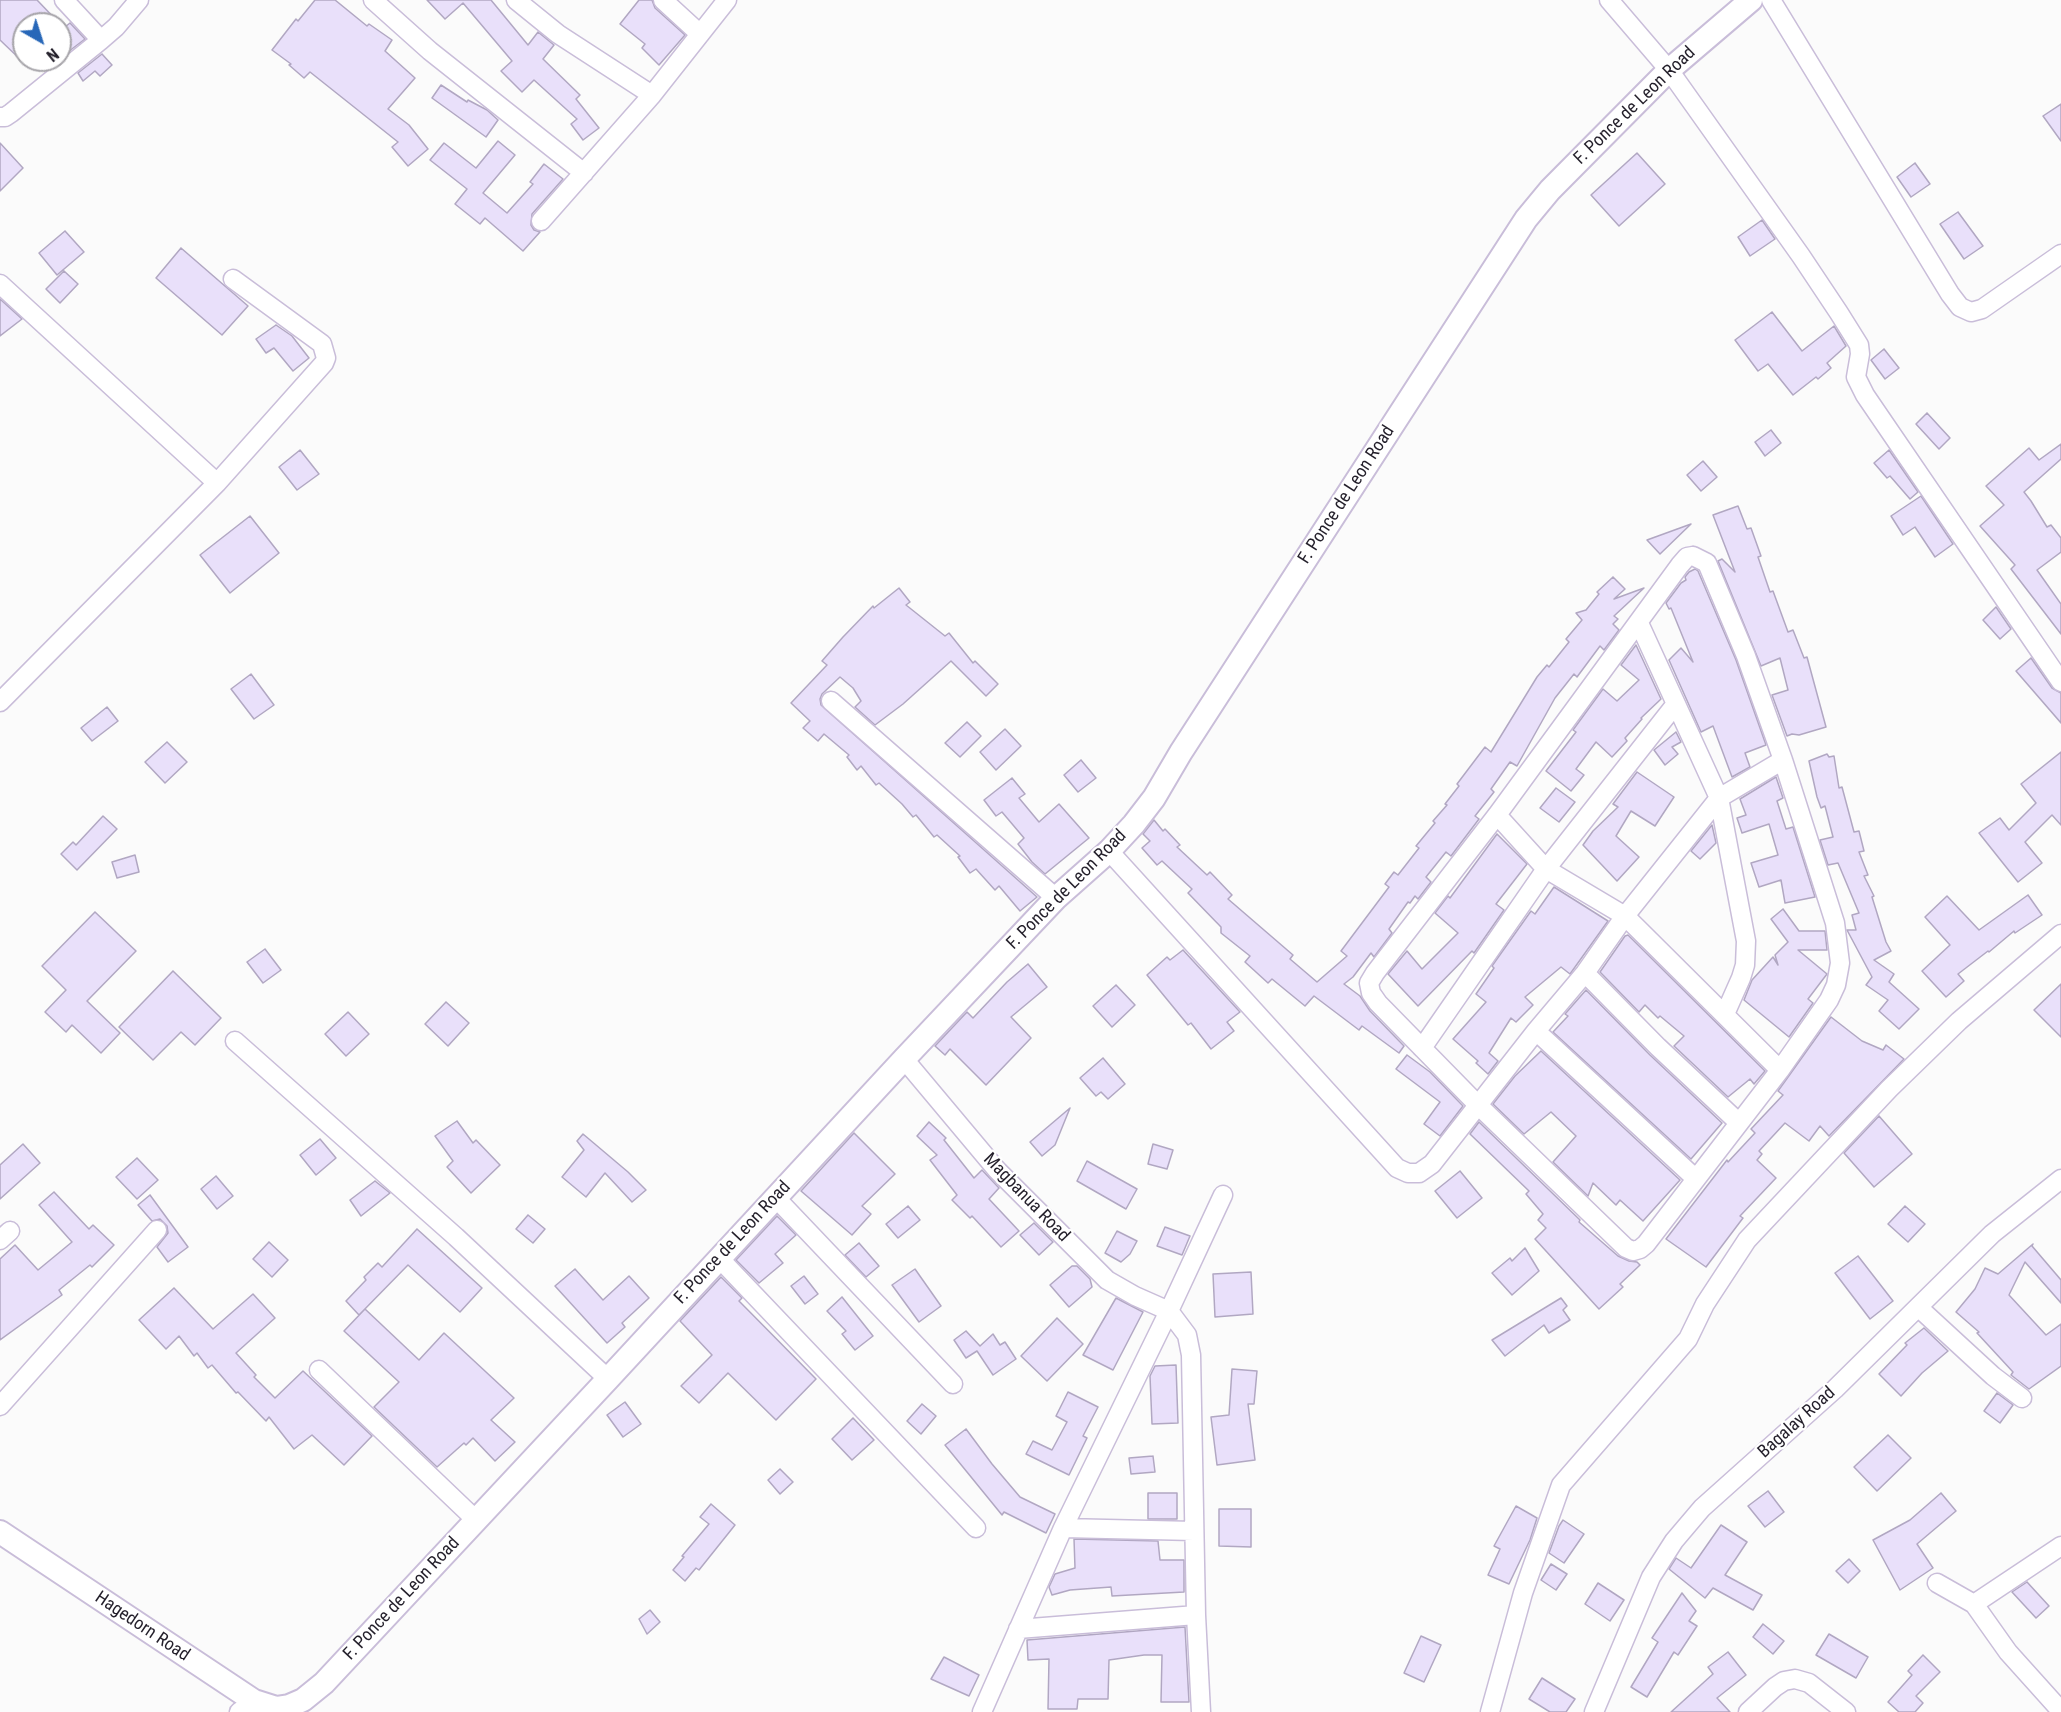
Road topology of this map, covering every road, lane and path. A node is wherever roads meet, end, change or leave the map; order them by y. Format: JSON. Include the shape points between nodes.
{"nodes":[{"id":1,"x":64,"y":0,"type":"edge"},
{"id":2,"x":139,"y":0,"type":"edge"},
{"id":3,"x":373,"y":0,"type":"edge"},
{"id":4,"x":516,"y":0,"type":"edge"},
{"id":5,"x":663,"y":0,"type":"edge"},
{"id":6,"x":728,"y":0,"type":"edge"},
{"id":7,"x":1610,"y":0,"type":"edge"},
{"id":8,"x":1751,"y":0,"type":"edge"},
{"id":9,"x":1771,"y":0,"type":"edge"},
{"id":10,"x":700,"y":34,"type":"junction"},
{"id":11,"x":101,"y":40,"type":"junction"},
{"id":12,"x":1669,"y":70,"type":"junction"},
{"id":13,"x":652,"y":95,"type":"junction"},
{"id":14,"x":0,"y":117,"type":"edge"},
{"id":15,"x":584,"y":173,"type":"junction"},
{"id":16,"x":541,"y":221,"type":"dead end"},
{"id":17,"x":2061,"y":254,"type":"edge"},
{"id":18,"x":233,"y":279,"type":"dead end"},
{"id":19,"x":0,"y":284,"type":"edge"},
{"id":20,"x":217,"y":483,"type":"junction"},
{"id":21,"x":1639,"y":623,"type":"junction"},
{"id":22,"x":2061,"y":682,"type":"edge"},
{"id":23,"x":831,"y":701,"type":"dead end"},
{"id":24,"x":0,"y":702,"type":"edge"},
{"id":25,"x":1676,"y":705,"type":"junction"},
{"id":26,"x":1783,"y":760,"type":"junction"},
{"id":27,"x":1719,"y":798,"type":"junction"},
{"id":28,"x":1497,"y":815,"type":"junction"},
{"id":29,"x":1109,"y":851,"type":"junction"},
{"id":30,"x":1546,"y":869,"type":"junction"},
{"id":31,"x":1056,"y":898,"type":"junction"},
{"id":32,"x":1625,"y":916,"type":"junction"},
{"id":33,"x":2061,"y":934,"type":"edge"},
{"id":34,"x":1585,"y":973,"type":"junction"},
{"id":35,"x":1725,"y":1014,"type":"junction"},
{"id":36,"x":1536,"y":1031,"type":"junction"},
{"id":37,"x":235,"y":1041,"type":"dead end"},
{"id":38,"x":1422,"y":1048,"type":"junction"},
{"id":39,"x":904,"y":1059,"type":"junction"},
{"id":40,"x":1780,"y":1070,"type":"junction"},
{"id":41,"x":1478,"y":1105,"type":"junction"},
{"id":42,"x":1738,"y":1122,"type":"junction"},
{"id":43,"x":1695,"y":1179,"type":"junction"},
{"id":44,"x":2061,"y":1179,"type":"edge"},
{"id":45,"x":1223,"y":1195,"type":"dead end"},
{"id":46,"x":775,"y":1197,"type":"junction"},
{"id":47,"x":157,"y":1230,"type":"dead end"},
{"id":48,"x":719,"y":1258,"type":"junction"},
{"id":49,"x":1918,"y":1307,"type":"junction"},
{"id":50,"x":1169,"y":1311,"type":"junction"},
{"id":51,"x":319,"y":1371,"type":"dead end"},
{"id":52,"x":608,"y":1379,"type":"junction"},
{"id":53,"x":953,"y":1384,"type":"dead end"},
{"id":54,"x":2022,"y":1398,"type":"dead end"},
{"id":55,"x":0,"y":1406,"type":"edge"},
{"id":56,"x":476,"y":1520,"type":"junction"},
{"id":57,"x":1063,"y":1527,"type":"junction"},
{"id":58,"x":976,"y":1528,"type":"dead end"},
{"id":59,"x":1194,"y":1531,"type":"junction"},
{"id":60,"x":0,"y":1532,"type":"edge"},
{"id":61,"x":2061,"y":1546,"type":"edge"},
{"id":62,"x":1937,"y":1583,"type":"dead end"},
{"id":63,"x":1974,"y":1604,"type":"junction"},
{"id":64,"x":1196,"y":1615,"type":"junction"},
{"id":65,"x":1018,"y":1629,"type":"junction"},
{"id":66,"x":296,"y":1706,"type":"edge"},
{"id":67,"x":247,"y":1707,"type":"edge"},
{"id":68,"x":2061,"y":1711,"type":"edge"},
{"id":69,"x":982,"y":1712,"type":"edge"},
{"id":70,"x":1201,"y":1712,"type":"edge"},
{"id":71,"x":1490,"y":1712,"type":"edge"},
{"id":72,"x":1594,"y":1712,"type":"edge"},
{"id":73,"x":1748,"y":1712,"type":"edge"},
{"id":74,"x":1846,"y":1712,"type":"edge"}],
"edges":[{"from":1,"to":11,"type":"street"},
{"from":2,"to":11,"type":"street"},
{"from":3,"to":15,"type":"street","via":[[430,51]]},
{"from":4,"to":13,"type":"street","via":[[558,34]]},
{"from":5,"to":10,"type":"street"},
{"from":6,"to":10,"type":"street"},
{"from":7,"to":12,"type":"street"},
{"from":8,"to":12,"type":"street","name":"F. Ponce de Leon Road"},
{"from":9,"to":17,"type":"street","via":[[1960,307],[1971,312],[1982,309]]},
{"from":10,"to":13,"type":"street"},
{"from":11,"to":14,"type":"street","via":[[11,113]]},
{"from":12,"to":22,"type":"street","via":[[1839,313],[1858,345],[1856,377],[1865,395]]},
{"from":12,"to":29,"type":"street","name":"F. Ponce de Leon Road","via":[[1526,219],[1154,798]]},
{"from":13,"to":15,"type":"street"},
{"from":15,"to":16,"type":"street"},
{"from":18,"to":20,"type":"street","via":[[322,344],[326,358]]},
{"from":19,"to":20,"type":"street"},
{"from":20,"to":24,"type":"street"},
{"from":21,"to":25,"type":"street"},
{"from":21,"to":26,"type":"street","via":[[1687,557],[1699,557],[1707,563]]},
{"from":21,"to":28,"type":"street"},
{"from":23,"to":31,"type":"street"},
{"from":25,"to":27,"type":"street"},
{"from":25,"to":30,"type":"street"},
{"from":26,"to":27,"type":"street"},
{"from":26,"to":40,"type":"street","via":[[1835,923],[1840,963],[1836,986]]},
{"from":27,"to":32,"type":"street"},
{"from":27,"to":35,"type":"street","via":[[1746,941],[1745,965]]},
{"from":28,"to":30,"type":"street"},
{"from":28,"to":38,"type":"street","via":[[1369,983],[1378,1003]]},
{"from":29,"to":31,"type":"street","name":"F. Ponce de Leon Road"},
{"from":29,"to":41,"type":"street","via":[[1397,1168],[1419,1173],[1432,1164]]},
{"from":30,"to":32,"type":"street"},
{"from":30,"to":38,"type":"street"},
{"from":31,"to":39,"type":"street","name":"F. Ponce de Leon Road"},
{"from":32,"to":34,"type":"street"},
{"from":32,"to":35,"type":"street"},
{"from":33,"to":71,"type":"street","via":[[1959,1021],[1747,1240],[1705,1304],[1688,1340],[1561,1485],[1523,1593]]},
{"from":34,"to":36,"type":"street"},
{"from":34,"to":42,"type":"street"},
{"from":35,"to":40,"type":"street"},
{"from":36,"to":41,"type":"street"},
{"from":36,"to":43,"type":"street"},
{"from":37,"to":52,"type":"street","via":[[447,1229]]},
{"from":38,"to":41,"type":"street"},
{"from":39,"to":46,"type":"street","name":"F. Ponce de Leon Road"},
{"from":39,"to":50,"type":"street","name":"Magbanua Road","via":[[997,1170],[1107,1280]]},
{"from":40,"to":42,"type":"street"},
{"from":41,"to":43,"type":"street","via":[[1633,1251],[1646,1244]]},
{"from":42,"to":43,"type":"street"},
{"from":44,"to":49,"type":"street","name":"Bagalay Road","via":[[1992,1234]]},
{"from":45,"to":50,"type":"street"},
{"from":46,"to":48,"type":"street","name":"F. Ponce de Leon Road"},
{"from":46,"to":53,"type":"street"},
{"from":47,"to":55,"type":"street"},
{"from":48,"to":52,"type":"street","name":"F. Ponce de Leon Road"},
{"from":48,"to":58,"type":"street"},
{"from":49,"to":54,"type":"street"},
{"from":49,"to":72,"type":"street","name":"Bagalay Road","via":[[1835,1389],[1702,1508],[1674,1541],[1651,1577]]},
{"from":50,"to":57,"type":"street"},
{"from":50,"to":59,"type":"street","via":[[1187,1335],[1191,1355]]},
{"from":51,"to":56,"type":"street"},
{"from":52,"to":56,"type":"street","name":"F. Ponce de Leon Road"},
{"from":56,"to":66,"type":"street","name":"F. Ponce de Leon Road","via":[[324,1683]]},
{"from":57,"to":59,"type":"street"},
{"from":57,"to":65,"type":"street"},
{"from":59,"to":64,"type":"street"},
{"from":60,"to":67,"type":"street","name":"Hagedorn Road"},
{"from":61,"to":63,"type":"street"},
{"from":62,"to":63,"type":"street"},
{"from":63,"to":68,"type":"street","via":[[2008,1652]]},
{"from":64,"to":65,"type":"street"},
{"from":64,"to":70,"type":"street"},
{"from":65,"to":69,"type":"street"},
{"from":66,"to":67,"type":"street","name":"Hagedorn Road"},
{"from":73,"to":74,"type":"street","via":[[1775,1687],[1795,1679],[1809,1683]]}]}
